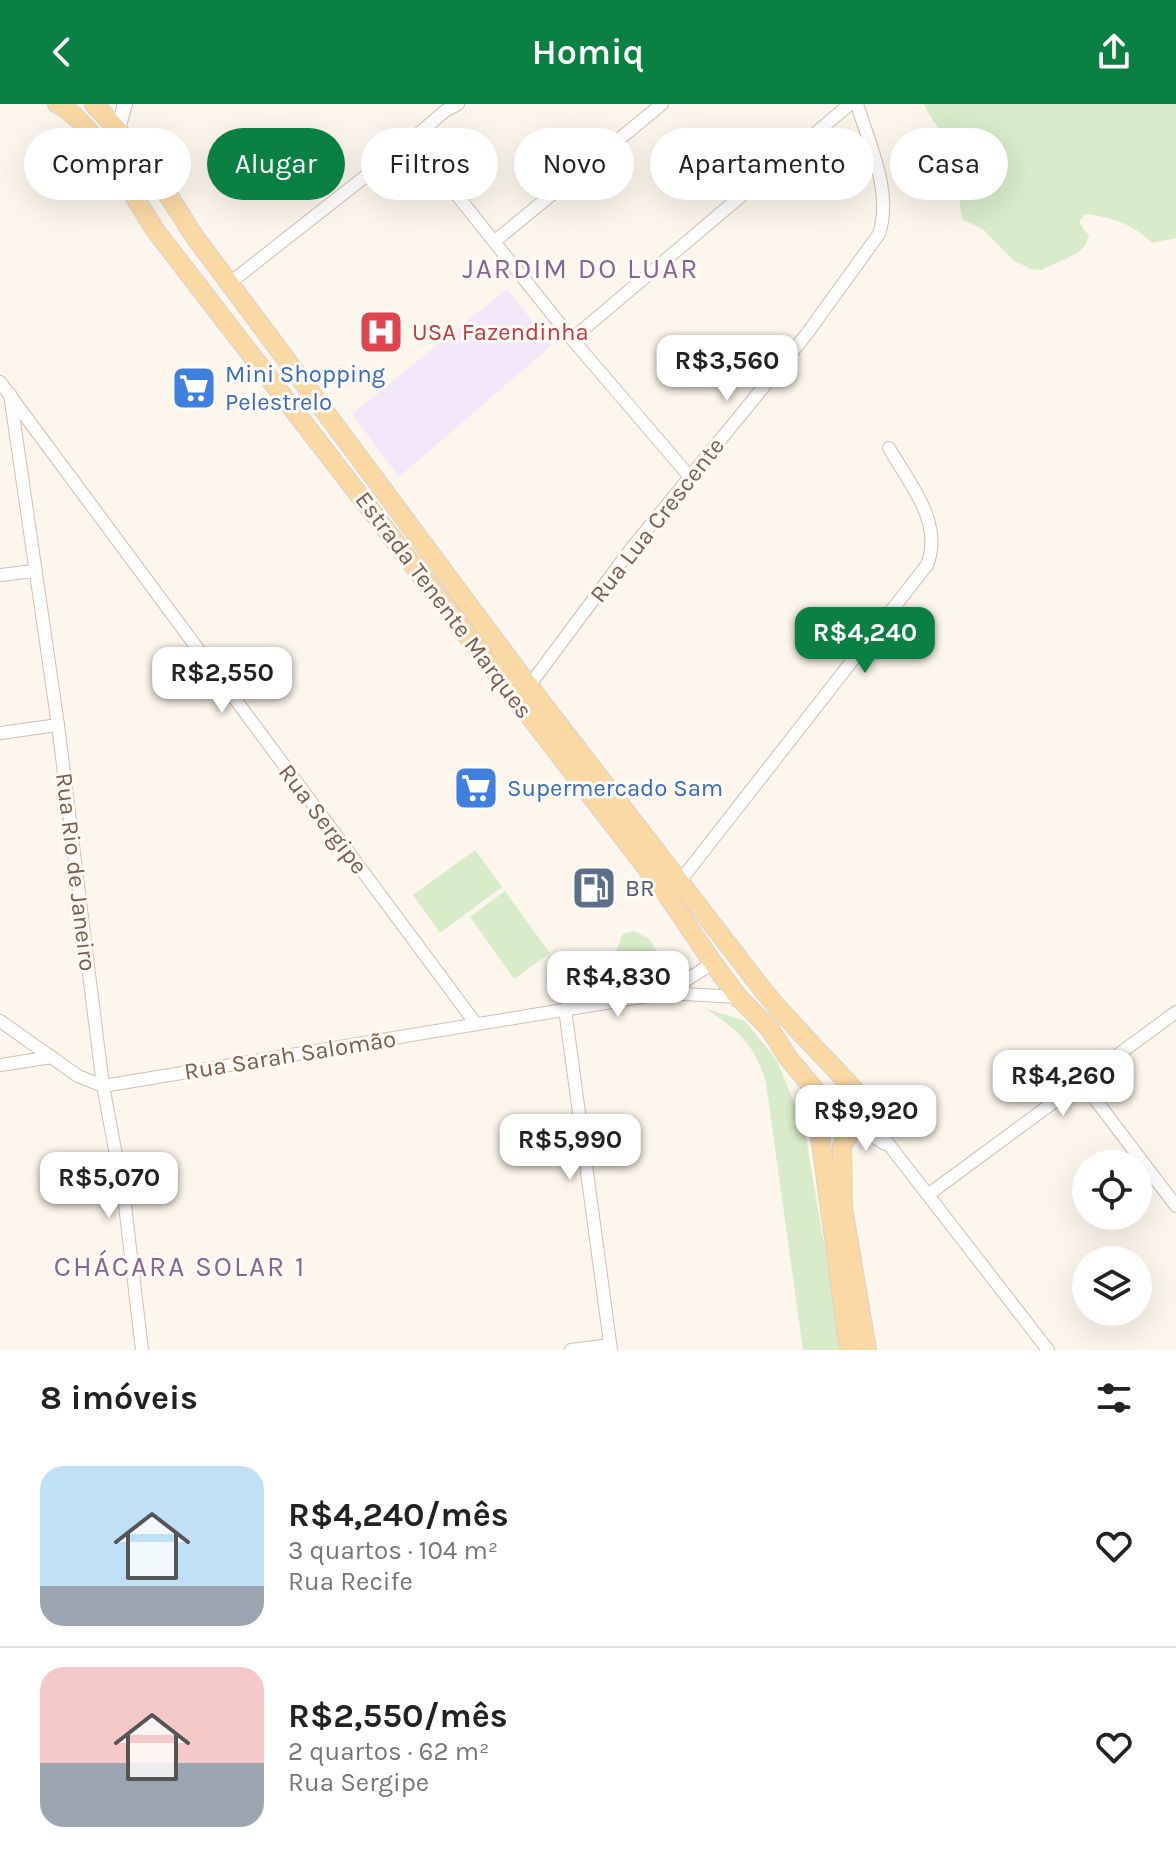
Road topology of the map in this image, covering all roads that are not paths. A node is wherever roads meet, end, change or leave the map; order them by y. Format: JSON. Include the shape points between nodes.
{"nodes":[{"id":1,"x":57,"y":104,"type":"edge"},
{"id":2,"x":94,"y":104,"type":"edge"},
{"id":3,"x":125,"y":104,"type":"edge"},
{"id":4,"x":458,"y":104,"type":"edge"},
{"id":5,"x":662,"y":104,"type":"edge"},
{"id":6,"x":850,"y":104,"type":"edge"},
{"id":7,"x":857,"y":104,"type":"edge"},
{"id":8,"x":117,"y":128,"type":"edge"},
{"id":9,"x":118,"y":128,"type":"edge"},
{"id":10,"x":425,"y":128,"type":"edge"},
{"id":11,"x":361,"y":180,"type":"edge"},
{"id":12,"x":171,"y":200,"type":"edge"},
{"id":13,"x":459,"y":200,"type":"edge"},
{"id":14,"x":495,"y":241,"type":"junction"},
{"id":15,"x":231,"y":282,"type":"junction"},
{"id":16,"x":572,"y":339,"type":"junction"},
{"id":17,"x":0,"y":382,"type":"edge"},
{"id":18,"x":10,"y":394,"type":"junction"},
{"id":19,"x":889,"y":448,"type":"dead end"},
{"id":20,"x":690,"y":477,"type":"junction"},
{"id":21,"x":34,"y":571,"type":"junction"},
{"id":22,"x":0,"y":575,"type":"edge"},
{"id":23,"x":529,"y":686,"type":"junction"},
{"id":24,"x":58,"y":725,"type":"junction"},
{"id":25,"x":0,"y":733,"type":"edge"},
{"id":26,"x":681,"y":880,"type":"junction"},
{"id":27,"x":713,"y":963,"type":"junction"},
{"id":28,"x":763,"y":990,"type":"junction"},
{"id":29,"x":666,"y":993,"type":"junction"},
{"id":30,"x":738,"y":997,"type":"junction"},
{"id":31,"x":565,"y":1009,"type":"junction"},
{"id":32,"x":1176,"y":1012,"type":"edge"},
{"id":33,"x":0,"y":1021,"type":"edge"},
{"id":34,"x":476,"y":1024,"type":"junction"},
{"id":35,"x":52,"y":1057,"type":"junction"},
{"id":36,"x":0,"y":1065,"type":"edge"},
{"id":37,"x":1082,"y":1082,"type":"junction"},
{"id":38,"x":103,"y":1086,"type":"junction"},
{"id":39,"x":860,"y":1096,"type":"junction"},
{"id":40,"x":830,"y":1110,"type":"junction"},
{"id":41,"x":859,"y":1123,"type":"junction"},
{"id":42,"x":929,"y":1194,"type":"junction"},
{"id":43,"x":1176,"y":1206,"type":"edge"},
{"id":44,"x":611,"y":1347,"type":"edge"},
{"id":45,"x":142,"y":1350,"type":"edge"},
{"id":46,"x":571,"y":1350,"type":"edge"},
{"id":47,"x":849,"y":1350,"type":"edge"},
{"id":48,"x":867,"y":1350,"type":"edge"},
{"id":49,"x":1048,"y":1350,"type":"edge"}],
"edges":[{"from":1,"to":27,"type":"main road","name":"Estrada Tenente Marques","via":[[69,109],[100,143],[155,230],[665,892]]},
{"from":2,"to":8,"type":"main road","name":"Estrada Tenente Marques"},
{"from":3,"to":9,"type":"street"},
{"from":4,"to":10,"type":"street"},
{"from":5,"to":14,"type":"street"},
{"from":6,"to":16,"type":"street"},
{"from":7,"to":20,"type":"street","name":"Rua Lua Crescente","via":[[883,195],[879,234],[806,335]]},
{"from":11,"to":15,"type":"street"},
{"from":12,"to":15,"type":"main road","name":"Estrada Tenente Marques"},
{"from":13,"to":14,"type":"street"},
{"from":14,"to":16,"type":"street"},
{"from":15,"to":23,"type":"main road","name":"Estrada Tenente Marques"},
{"from":16,"to":20,"type":"street"},
{"from":17,"to":18,"type":"street","name":"Rua Sergipe"},
{"from":18,"to":21,"type":"street","name":"Rua Rio de Janeiro"},
{"from":18,"to":34,"type":"street","name":"Rua Sergipe"},
{"from":19,"to":26,"type":"street","via":[[931,526],[927,565]]},
{"from":20,"to":23,"type":"street","name":"Rua Lua Crescente"},
{"from":21,"to":22,"type":"street"},
{"from":21,"to":24,"type":"street","name":"Rua Rio de Janeiro"},
{"from":23,"to":26,"type":"main road","name":"Estrada Tenente Marques"},
{"from":24,"to":25,"type":"street"},
{"from":24,"to":38,"type":"street","name":"Rua Rio de Janeiro"},
{"from":26,"to":28,"type":"main road","name":"Estrada Tenente Marques"},
{"from":27,"to":28,"type":"main road","via":[[732,957]]},
{"from":27,"to":29,"type":"street"},
{"from":27,"to":30,"type":"main road","name":"Estrada Tenente Marques"},
{"from":28,"to":39,"type":"main road","name":"Estrada Tenente Marques"},
{"from":29,"to":30,"type":"street"},
{"from":29,"to":31,"type":"street"},
{"from":30,"to":40,"type":"main road","name":"Estrada Tenente Marques","via":[[769,1028]]},
{"from":31,"to":34,"type":"street"},
{"from":31,"to":44,"type":"street"},
{"from":32,"to":37,"type":"street"},
{"from":33,"to":35,"type":"street"},
{"from":34,"to":38,"type":"street","name":"Rua Sarah Salomão"},
{"from":35,"to":36,"type":"street"},
{"from":35,"to":38,"type":"street"},
{"from":37,"to":42,"type":"street"},
{"from":37,"to":43,"type":"street"},
{"from":38,"to":45,"type":"street","name":"Rua Rio de Janeiro","via":[[124,1197]]},
{"from":39,"to":40,"type":"main road","via":[[839,1094]]},
{"from":39,"to":41,"type":"main road","via":[[866,1107]]},
{"from":40,"to":41,"type":"main road","via":[[836,1124],[848,1129]]},
{"from":40,"to":47,"type":"main road","via":[[819,1128]]},
{"from":41,"to":42,"type":"street","via":[[894,1150]]},
{"from":41,"to":48,"type":"main road","via":[[842,1145],[843,1208]]},
{"from":42,"to":49,"type":"street"},
{"from":44,"to":46,"type":"street"}]}
